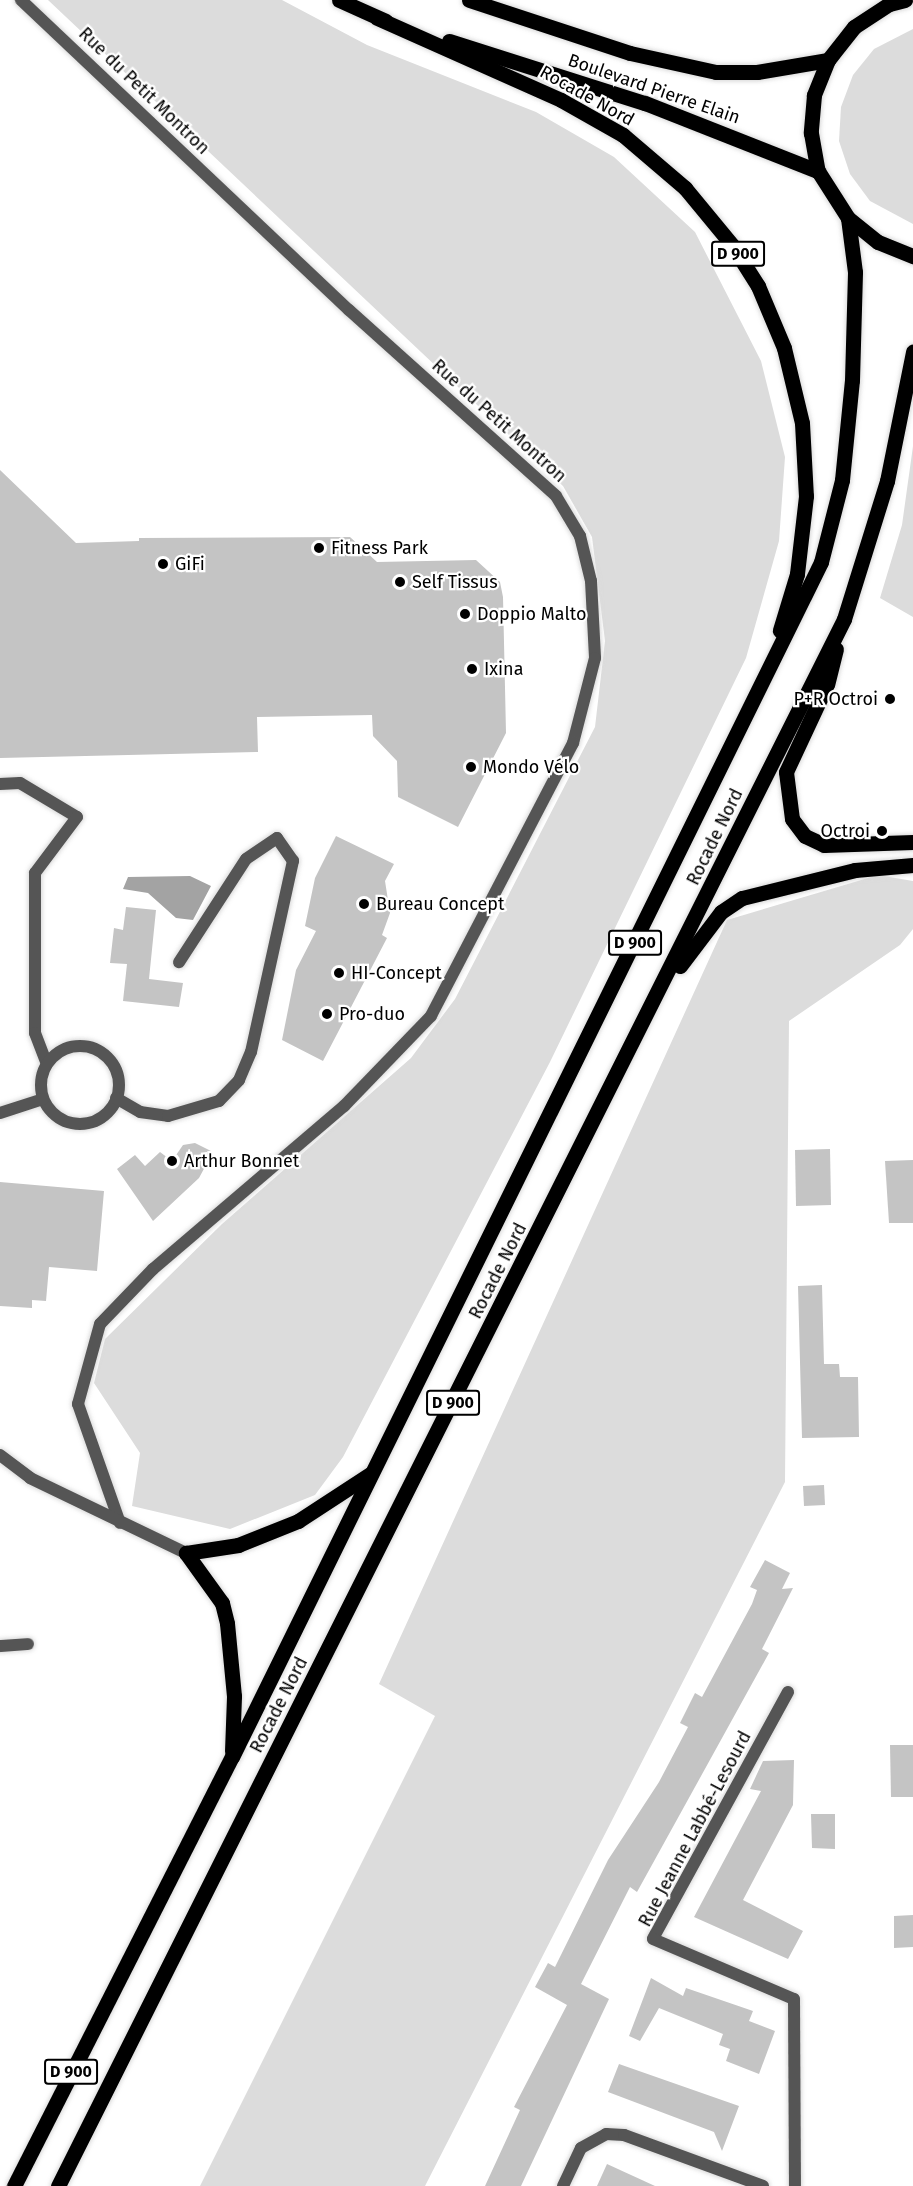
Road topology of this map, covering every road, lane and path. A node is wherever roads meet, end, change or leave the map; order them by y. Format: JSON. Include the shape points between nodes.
{"nodes":[{"id":1,"x":21,"y":0,"type":"edge"},
{"id":2,"x":339,"y":0,"type":"edge"},
{"id":3,"x":468,"y":0,"type":"edge"},
{"id":4,"x":905,"y":0,"type":"edge"},
{"id":5,"x":377,"y":18,"type":"junction"},
{"id":6,"x":828,"y":60,"type":"junction"},
{"id":7,"x":818,"y":171,"type":"junction"},
{"id":8,"x":848,"y":218,"type":"junction"},
{"id":9,"x":913,"y":256,"type":"edge"},
{"id":10,"x":913,"y":352,"type":"edge"},
{"id":11,"x":844,"y":619,"type":"junction"},
{"id":12,"x":768,"y":674,"type":"junction"},
{"id":13,"x":0,"y":784,"type":"edge"},
{"id":14,"x":913,"y":842,"type":"edge"},
{"id":15,"x":913,"y":865,"type":"edge"},
{"id":16,"x":179,"y":962,"type":"dead end"},
{"id":17,"x":659,"y":995,"type":"junction"},
{"id":18,"x":47,"y":1064,"type":"junction"},
{"id":19,"x":116,"y":1098,"type":"junction"},
{"id":20,"x":43,"y":1099,"type":"junction"},
{"id":21,"x":0,"y":1113,"type":"edge"},
{"id":22,"x":0,"y":1455,"type":"edge"},
{"id":23,"x":370,"y":1474,"type":"junction"},
{"id":24,"x":120,"y":1523,"type":"junction"},
{"id":25,"x":186,"y":1554,"type":"junction"},
{"id":26,"x":28,"y":1644,"type":"dead end"},
{"id":27,"x":0,"y":1646,"type":"edge"},
{"id":28,"x":788,"y":1692,"type":"dead end"},
{"id":29,"x":232,"y":1757,"type":"junction"},
{"id":30,"x":14,"y":2186,"type":"edge"},
{"id":31,"x":58,"y":2186,"type":"edge"},
{"id":32,"x":563,"y":2186,"type":"edge"},
{"id":33,"x":763,"y":2186,"type":"edge"},
{"id":34,"x":795,"y":2186,"type":"edge"}],
"edges":[{"from":1,"to":24,"type":"street","name":"Rue du Petit Montron","via":[[349,310],[556,496],[580,536],[591,581],[595,658],[573,743],[431,1016],[344,1106],[162,1261],[100,1324],[78,1404]]},
{"from":2,"to":5,"type":"main road","name":"Boulevard Pierre Elain","number":"D 900"},
{"from":3,"to":6,"type":"main road","name":"Boulevard Pierre Elain","via":[[630,52],[716,72],[757,72]]},
{"from":4,"to":6,"type":"main road","via":[[889,4],[855,27]]},
{"from":5,"to":7,"type":"main road","name":"Boulevard Pierre Elain","number":"D 900","via":[[645,103]]},
{"from":5,"to":12,"type":"main road","name":"Rocade Nord","number":"D 900","via":[[561,100],[623,135],[685,188],[732,245],[758,286],[784,348],[802,423],[806,496],[797,574]]},
{"from":6,"to":7,"type":"main road","via":[[812,114]]},
{"from":7,"to":8,"type":"main road"},
{"from":8,"to":9,"type":"main road","via":[[878,242]]},
{"from":8,"to":12,"type":"main road","name":"Rocade Nord","via":[[855,272],[852,380],[842,480],[821,562]]},
{"from":10,"to":11,"type":"main road","name":"Rocade Nord","via":[[887,481]]},
{"from":11,"to":14,"type":"main road","via":[[827,684],[786,772],[792,819],[805,837],[824,845]]},
{"from":11,"to":17,"type":"main road","name":"Rocade Nord","number":"D 900"},
{"from":12,"to":23,"type":"main road","name":"Rocade Nord","number":"D 900"},
{"from":13,"to":18,"type":"street","via":[[20,783],[77,818],[35,873],[35,1033]]},
{"from":15,"to":17,"type":"main road","via":[[855,870],[742,898],[721,912]]},
{"from":16,"to":19,"type":"street","via":[[246,859],[277,838],[293,861],[251,1052],[239,1080],[219,1101],[168,1116],[140,1112]]},
{"from":17,"to":31,"type":"main road","name":"Rocade Nord","number":"D 900"},
{"from":18,"to":19,"type":"street","via":[[55,1055],[78,1046],[102,1053],[117,1073]]},
{"from":18,"to":20,"type":"street","via":[[42,1075]]},
{"from":19,"to":20,"type":"street","via":[[106,1114],[83,1124],[59,1118]]},
{"from":20,"to":21,"type":"street"},
{"from":22,"to":24,"type":"street","via":[[30,1478]]},
{"from":23,"to":25,"type":"main road","via":[[298,1521],[238,1545]]},
{"from":23,"to":29,"type":"main road","name":"Rocade Nord","number":"D 900"},
{"from":24,"to":25,"type":"street"},
{"from":25,"to":29,"type":"main road","via":[[222,1603],[228,1623],[234,1696]]},
{"from":26,"to":27,"type":"street"},
{"from":28,"to":34,"type":"street","name":"Rue Jeanne Labbé-Lesourd","via":[[653,1939],[794,1999]]},
{"from":29,"to":30,"type":"main road","name":"Rocade Nord","number":"D 900"},
{"from":32,"to":33,"type":"street","via":[[581,2148],[606,2134],[624,2135]]}]}
